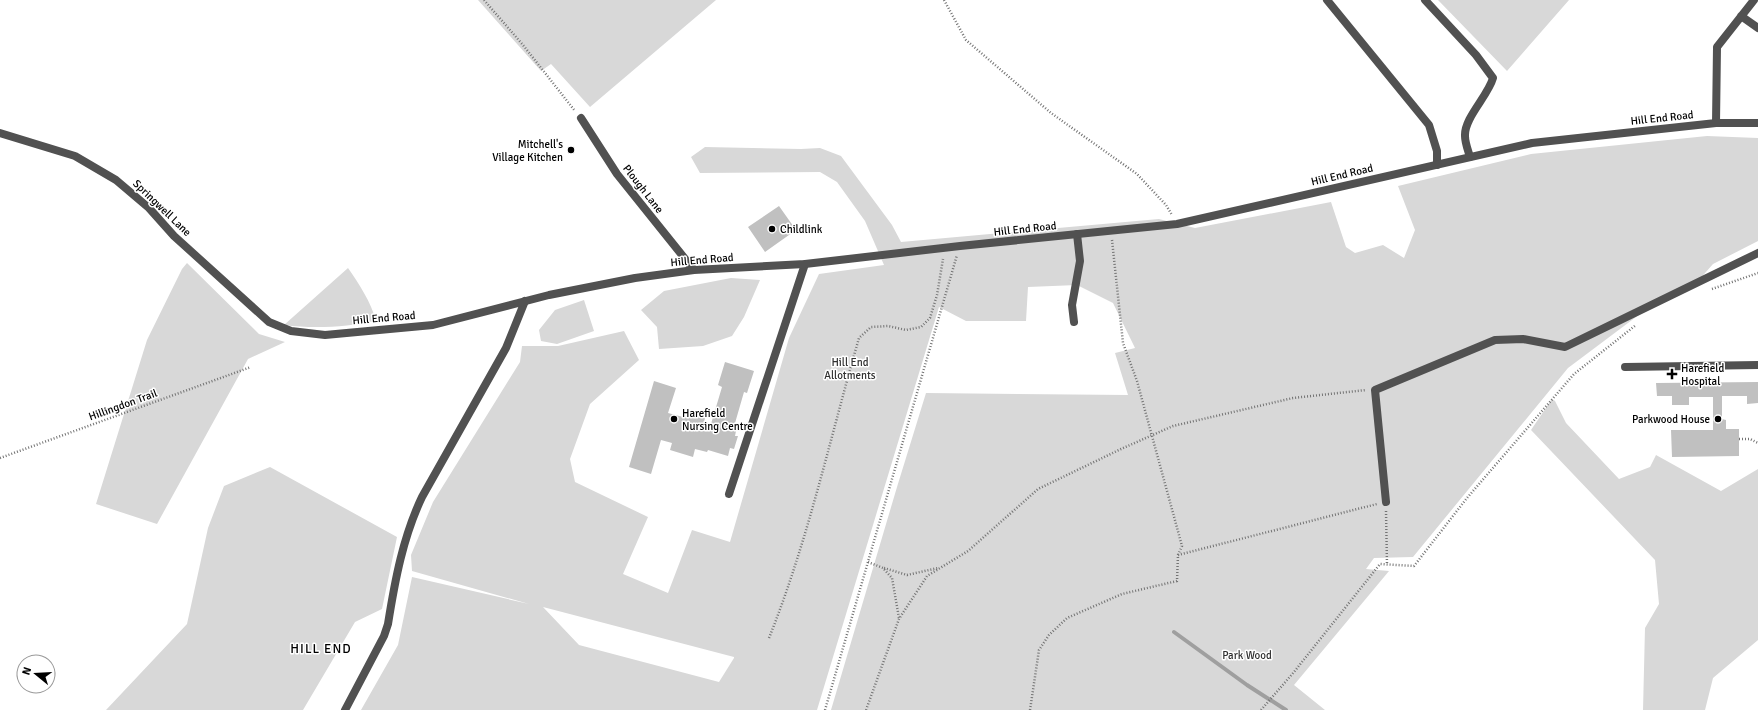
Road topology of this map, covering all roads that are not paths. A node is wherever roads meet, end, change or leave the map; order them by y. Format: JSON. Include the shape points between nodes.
{"nodes":[{"id":1,"x":1327,"y":0,"type":"edge"},
{"id":2,"x":1425,"y":0,"type":"edge"},
{"id":3,"x":1754,"y":0,"type":"edge"},
{"id":4,"x":1741,"y":16,"type":"junction"},
{"id":5,"x":1758,"y":28,"type":"edge"},
{"id":6,"x":581,"y":118,"type":"road end"},
{"id":7,"x":1716,"y":123,"type":"junction"},
{"id":8,"x":1758,"y":123,"type":"edge"},
{"id":9,"x":0,"y":133,"type":"edge"},
{"id":10,"x":1470,"y":157,"type":"junction"},
{"id":11,"x":1437,"y":165,"type":"junction"},
{"id":12,"x":1078,"y":234,"type":"junction"},
{"id":13,"x":1758,"y":253,"type":"edge"},
{"id":14,"x":804,"y":264,"type":"junction"},
{"id":15,"x":694,"y":270,"type":"junction"},
{"id":16,"x":525,"y":301,"type":"junction"},
{"id":17,"x":1074,"y":322,"type":"dead end"},
{"id":18,"x":290,"y":331,"type":"joint"},
{"id":19,"x":1758,"y":365,"type":"edge"},
{"id":20,"x":1625,"y":367,"type":"dead end"},
{"id":21,"x":729,"y":494,"type":"dead end"},
{"id":22,"x":1386,"y":502,"type":"road end"},
{"id":23,"x":344,"y":710,"type":"edge"}],
"edges":[{"from":1,"to":11,"type":"street","via":[[1429,125],[1437,151]]},
{"from":2,"to":10,"type":"street","via":[[1476,55],[1493,78],[1491,86],[1465,130]]},
{"from":3,"to":4,"type":"street"},
{"from":4,"to":5,"type":"street"},
{"from":4,"to":7,"type":"street","via":[[1717,47]]},
{"from":6,"to":15,"type":"street","name":"Plough Lane","via":[[617,174]]},
{"from":7,"to":8,"type":"street","name":"Hill End Road"},
{"from":7,"to":10,"type":"street","name":"Hill End Road","via":[[1532,143]]},
{"from":9,"to":18,"type":"street","name":"Springwell Lane","via":[[75,156],[116,180],[149,208],[174,236],[245,302],[269,322]]},
{"from":10,"to":11,"type":"street","name":"Hill End Road"},
{"from":11,"to":12,"type":"street","name":"Hill End Road","via":[[1177,224]]},
{"from":12,"to":14,"type":"street","name":"Hill End Road"},
{"from":12,"to":17,"type":"street","via":[[1080,261],[1072,305]]},
{"from":13,"to":22,"type":"street","via":[[1565,347],[1524,339],[1495,340],[1375,390]]},
{"from":14,"to":15,"type":"street","name":"Hill End Road"},
{"from":14,"to":21,"type":"street"},
{"from":15,"to":16,"type":"street","name":"Hill End Road","via":[[635,278]]},
{"from":16,"to":18,"type":"street","name":"Hill End Road","via":[[433,325],[325,335]]},
{"from":16,"to":23,"type":"street","via":[[506,348],[411,520],[404,540],[386,630]]},
{"from":19,"to":20,"type":"street"}]}
